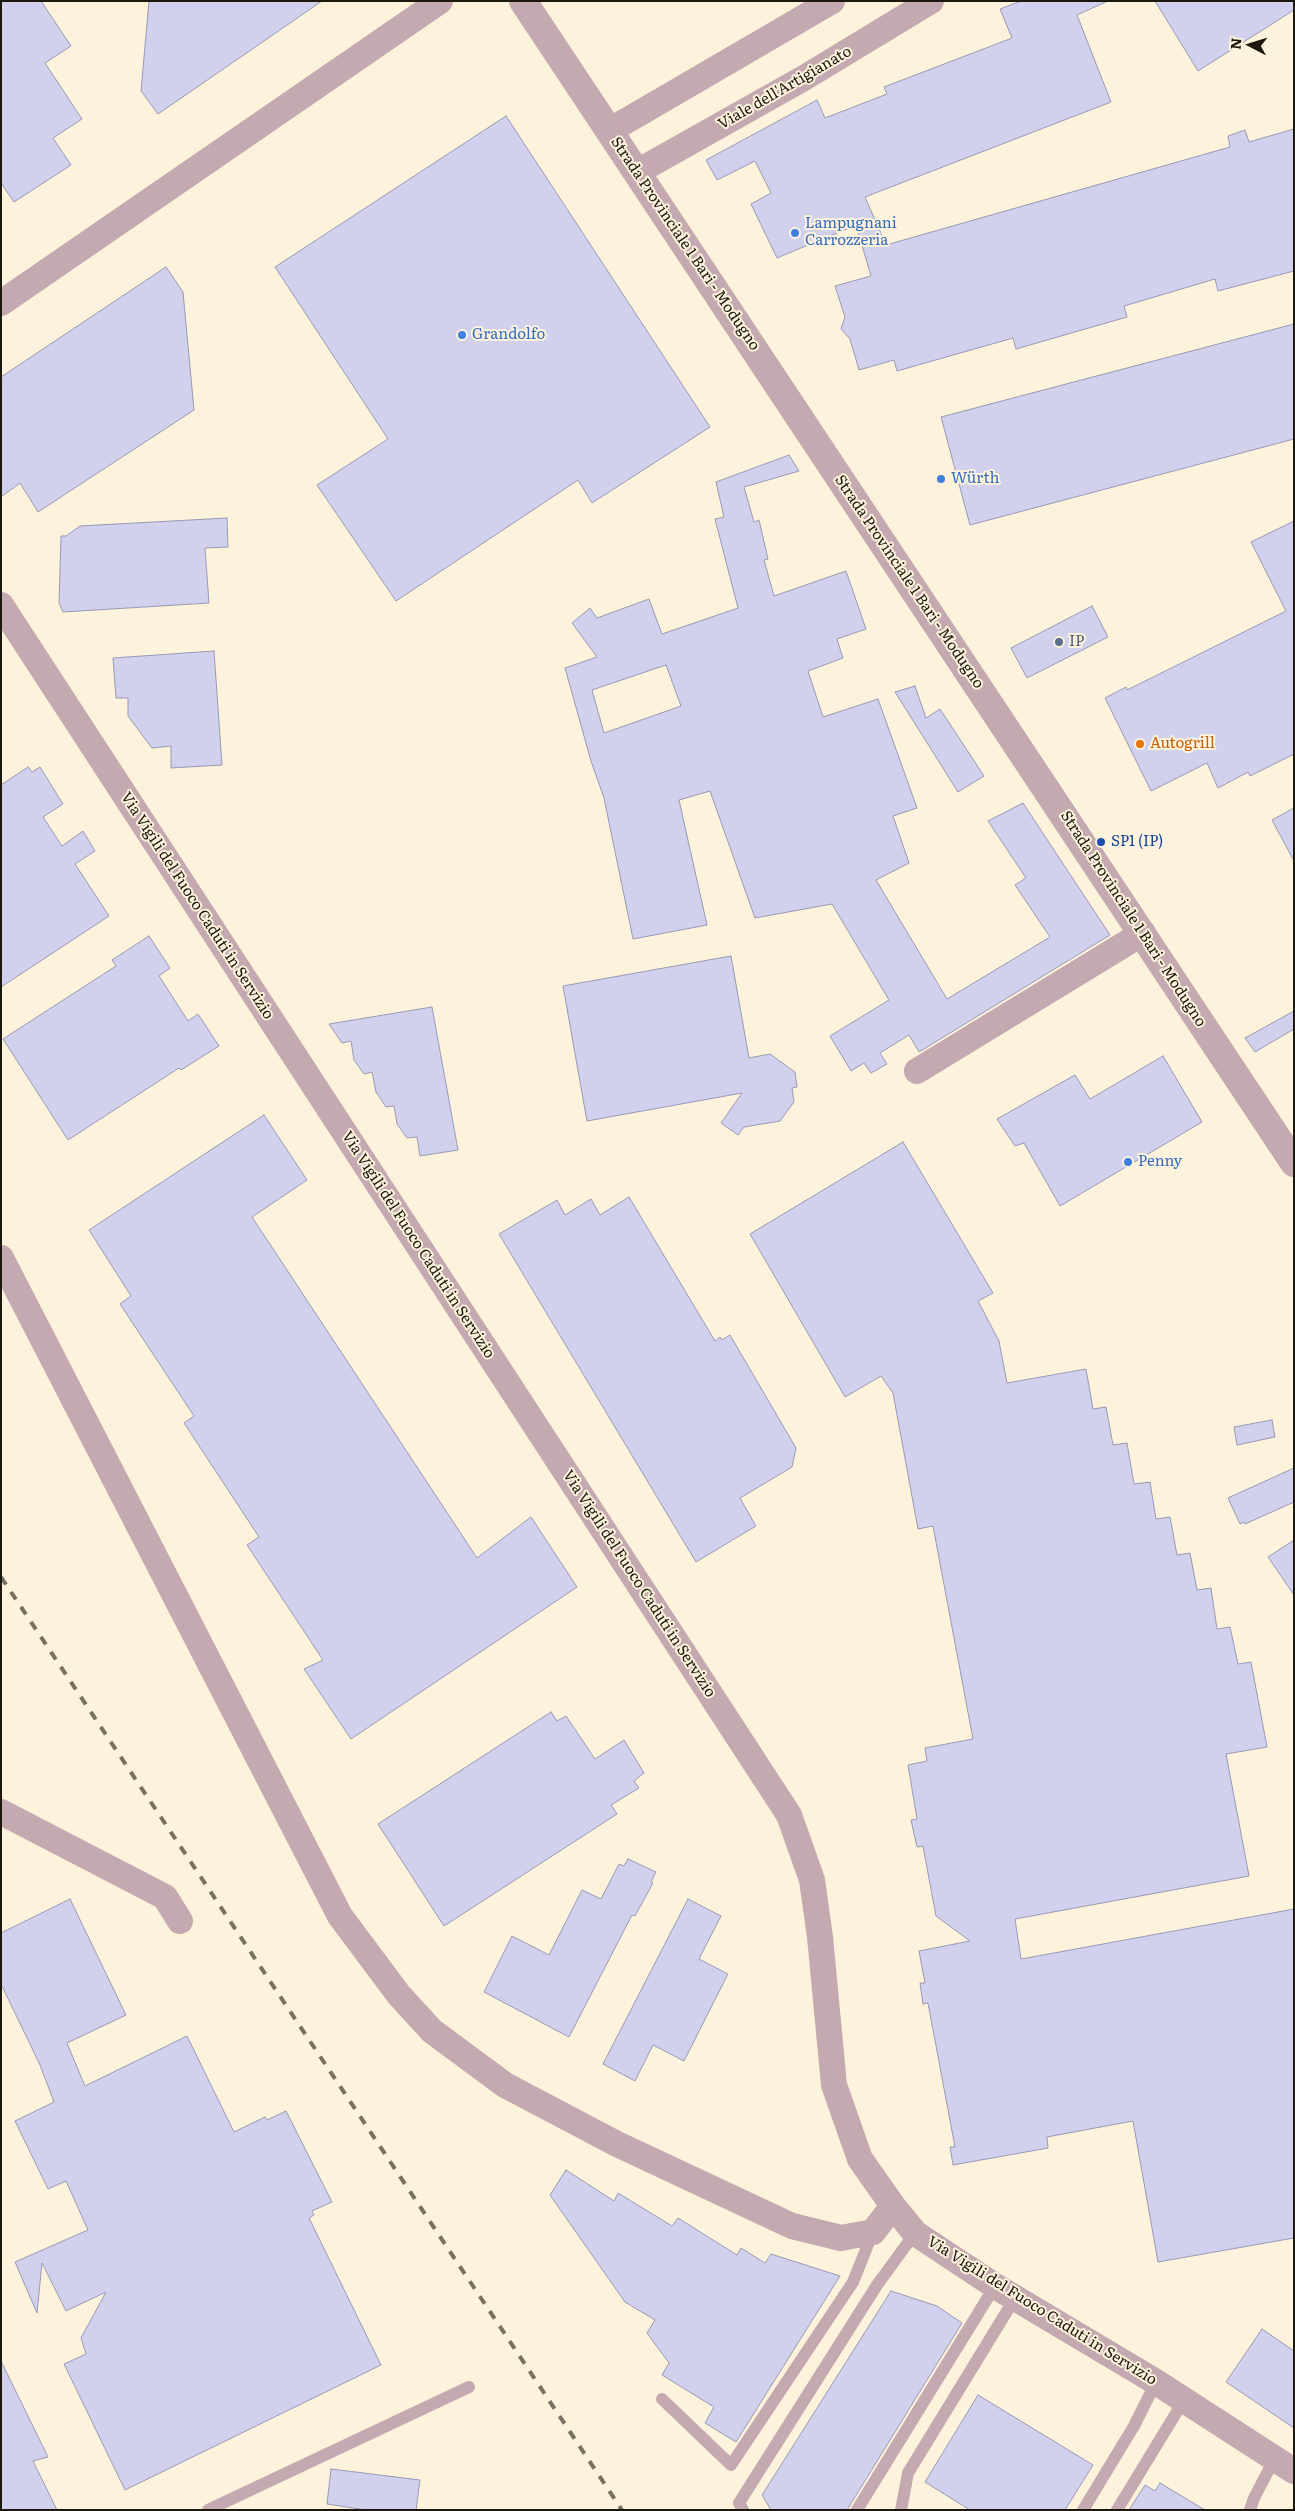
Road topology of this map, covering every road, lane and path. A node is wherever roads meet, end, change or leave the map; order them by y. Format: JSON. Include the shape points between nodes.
{"nodes":[{"id":1,"x":440,"y":1,"type":"edge"},
{"id":2,"x":523,"y":1,"type":"edge"},
{"id":3,"x":832,"y":1,"type":"edge"},
{"id":4,"x":931,"y":1,"type":"edge"},
{"id":5,"x":609,"y":131,"type":"junction"},
{"id":6,"x":637,"y":172,"type":"junction"},
{"id":7,"x":1,"y":303,"type":"edge"},
{"id":8,"x":1,"y":605,"type":"edge"},
{"id":9,"x":1143,"y":934,"type":"junction"},
{"id":10,"x":917,"y":1070,"type":"dead end"},
{"id":11,"x":1294,"y":1163,"type":"edge"},
{"id":12,"x":1,"y":1258,"type":"edge"},
{"id":13,"x":1,"y":1812,"type":"edge"},
{"id":14,"x":180,"y":1921,"type":"dead end"},
{"id":15,"x":893,"y":2206,"type":"junction"},
{"id":16,"x":873,"y":2232,"type":"junction"},
{"id":17,"x":915,"y":2233,"type":"junction"},
{"id":18,"x":1005,"y":2292,"type":"junction"},
{"id":19,"x":1156,"y":2382,"type":"junction"},
{"id":20,"x":469,"y":2387,"type":"dead end"},
{"id":21,"x":662,"y":2400,"type":"dead end"},
{"id":22,"x":1184,"y":2400,"type":"junction"},
{"id":23,"x":1284,"y":2464,"type":"edge"},
{"id":24,"x":208,"y":2510,"type":"edge"},
{"id":25,"x":743,"y":2510,"type":"edge"},
{"id":26,"x":857,"y":2510,"type":"edge"},
{"id":27,"x":901,"y":2510,"type":"edge"},
{"id":28,"x":1083,"y":2510,"type":"edge"},
{"id":29,"x":1117,"y":2510,"type":"edge"},
{"id":30,"x":1250,"y":2510,"type":"edge"}],
"edges":[{"from":1,"to":7,"type":"street"},
{"from":2,"to":5,"type":"street","name":"Strada Provinciale 1 Bari - Modugno"},
{"from":3,"to":5,"type":"street"},
{"from":4,"to":6,"type":"street","name":"Viale dell'Artigianato","via":[[804,78]]},
{"from":5,"to":6,"type":"street","name":"Strada Provinciale 1 Bari - Modugno"},
{"from":6,"to":9,"type":"street","name":"Strada Provinciale 1 Bari - Modugno"},
{"from":8,"to":15,"type":"street","name":"Via Vigili del Fuoco Caduti in Servizio","via":[[789,1815],[812,1880],[834,2085],[860,2159]]},
{"from":9,"to":10,"type":"street"},
{"from":9,"to":11,"type":"street","name":"Strada Provinciale 1 Bari - Modugno"},
{"from":12,"to":16,"type":"street","via":[[340,1916],[399,1995],[432,2031],[505,2086],[617,2144],[792,2226],[841,2238]]},
{"from":13,"to":14,"type":"street","via":[[166,1897]]},
{"from":15,"to":16,"type":"street"},
{"from":15,"to":17,"type":"street","name":"Via Vigili del Fuoco Caduti in Servizio"},
{"from":16,"to":21,"type":"lane","via":[[853,2282],[731,2465]]},
{"from":17,"to":18,"type":"street","name":"Via Vigili del Fuoco Caduti in Servizio"},
{"from":17,"to":25,"type":"lane","via":[[877,2285],[739,2503]]},
{"from":18,"to":19,"type":"street","name":"Via Vigili del Fuoco Caduti in Servizio"},
{"from":18,"to":26,"type":"lane"},
{"from":18,"to":27,"type":"lane","via":[[908,2473]]},
{"from":19,"to":22,"type":"street","name":"Via Vigili del Fuoco Caduti in Servizio"},
{"from":19,"to":28,"type":"lane","via":[[1134,2426]]},
{"from":20,"to":24,"type":"lane"},
{"from":22,"to":23,"type":"street","name":"Via Vigili del Fuoco Caduti in Servizio"},
{"from":22,"to":29,"type":"lane"},
{"from":23,"to":30,"type":"lane","via":[[1254,2498]]}]}
